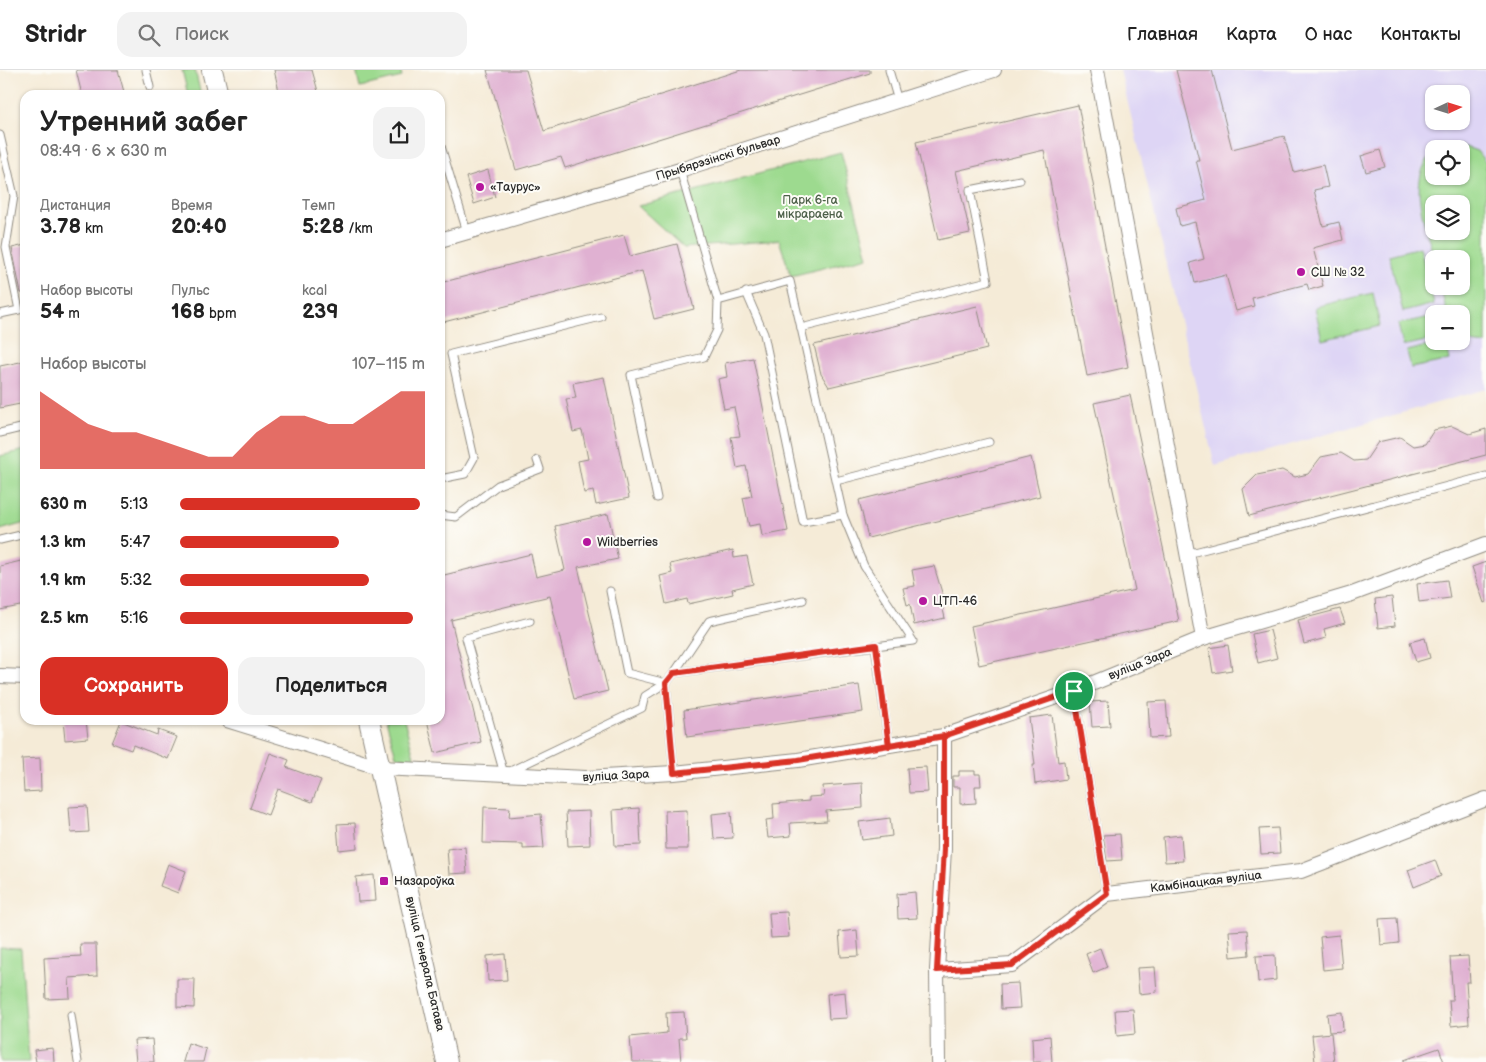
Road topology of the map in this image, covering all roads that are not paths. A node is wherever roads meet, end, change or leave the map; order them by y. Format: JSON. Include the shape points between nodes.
{"nodes":[{"id":1,"x":146,"y":70,"type":"edge"},
{"id":2,"x":212,"y":70,"type":"edge"},
{"id":3,"x":889,"y":70,"type":"edge"},
{"id":4,"x":994,"y":70,"type":"edge"},
{"id":5,"x":1097,"y":70,"type":"edge"},
{"id":6,"x":150,"y":88,"type":"dead end"},
{"id":7,"x":217,"y":90,"type":"edge"},
{"id":8,"x":898,"y":101,"type":"junction"},
{"id":9,"x":0,"y":135,"type":"edge"},
{"id":10,"x":445,"y":159,"type":"edge"},
{"id":11,"x":680,"y":170,"type":"junction"},
{"id":12,"x":1020,"y":180,"type":"dead end"},
{"id":13,"x":467,"y":232,"type":"junction"},
{"id":14,"x":445,"y":239,"type":"edge"},
{"id":15,"x":746,"y":292,"type":"junction"},
{"id":16,"x":20,"y":301,"type":"edge"},
{"id":17,"x":718,"y":301,"type":"junction"},
{"id":18,"x":20,"y":309,"type":"edge"},
{"id":19,"x":0,"y":314,"type":"edge"},
{"id":20,"x":601,"y":318,"type":"dead end"},
{"id":21,"x":801,"y":328,"type":"junction"},
{"id":22,"x":20,"y":428,"type":"edge"},
{"id":23,"x":0,"y":433,"type":"edge"},
{"id":24,"x":989,"y":442,"type":"dead end"},
{"id":25,"x":537,"y":460,"type":"dead end"},
{"id":26,"x":1486,"y":476,"type":"edge"},
{"id":27,"x":445,"y":478,"type":"edge"},
{"id":28,"x":836,"y":481,"type":"junction"},
{"id":29,"x":657,"y":498,"type":"dead end"},
{"id":30,"x":843,"y":515,"type":"junction"},
{"id":31,"x":445,"y":516,"type":"edge"},
{"id":32,"x":20,"y":535,"type":"edge"},
{"id":33,"x":0,"y":540,"type":"edge"},
{"id":34,"x":1486,"y":544,"type":"edge"},
{"id":35,"x":1187,"y":554,"type":"junction"},
{"id":36,"x":610,"y":591,"type":"dead end"},
{"id":37,"x":803,"y":600,"type":"dead end"},
{"id":38,"x":530,"y":621,"type":"dead end"},
{"id":39,"x":1202,"y":638,"type":"junction"},
{"id":40,"x":876,"y":645,"type":"junction"},
{"id":41,"x":674,"y":673,"type":"junction"},
{"id":42,"x":0,"y":676,"type":"edge"},
{"id":43,"x":20,"y":677,"type":"edge"},
{"id":44,"x":666,"y":683,"type":"junction"},
{"id":45,"x":1074,"y":691,"type":"junction"},
{"id":46,"x":243,"y":725,"type":"edge"},
{"id":47,"x":370,"y":725,"type":"edge"},
{"id":48,"x":944,"y":736,"type":"junction"},
{"id":49,"x":889,"y":746,"type":"junction"},
{"id":50,"x":381,"y":768,"type":"junction"},
{"id":51,"x":674,"y":773,"type":"junction"},
{"id":52,"x":504,"y":774,"type":"junction"},
{"id":53,"x":1486,"y":799,"type":"edge"},
{"id":54,"x":1107,"y":894,"type":"junction"},
{"id":55,"x":937,"y":970,"type":"junction"},
{"id":56,"x":72,"y":1015,"type":"dead end"},
{"id":57,"x":78,"y":1062,"type":"edge"},
{"id":58,"x":447,"y":1062,"type":"edge"},
{"id":59,"x":938,"y":1062,"type":"edge"}],
"edges":[{"from":1,"to":6,"type":"lane"},
{"from":2,"to":7,"type":"street"},
{"from":3,"to":8,"type":"lane"},
{"from":4,"to":8,"type":"street","name":"Прыбярэзінскі бульвар"},
{"from":5,"to":35,"type":"street"},
{"from":8,"to":11,"type":"street","name":"Прыбярэзінскі бульвар"},
{"from":9,"to":16,"type":"lane","via":[[14,196],[6,247]]},
{"from":10,"to":13,"type":"lane"},
{"from":11,"to":13,"type":"street","name":"Прыбярэзінскі бульвар"},
{"from":11,"to":17,"type":"lane"},
{"from":12,"to":21,"type":"lane","via":[[970,190],[988,281]]},
{"from":13,"to":14,"type":"street","name":"Прыбярэзінскі бульвар"},
{"from":15,"to":17,"type":"lane"},
{"from":15,"to":21,"type":"lane","via":[[790,281]]},
{"from":15,"to":30,"type":"lane","via":[[764,334],[803,522]]},
{"from":17,"to":29,"type":"lane","via":[[717,330],[704,357],[631,375]]},
{"from":18,"to":19,"type":"lane"},
{"from":20,"to":27,"type":"lane","via":[[451,354],[474,458],[465,474]]},
{"from":21,"to":28,"type":"lane"},
{"from":22,"to":23,"type":"lane"},
{"from":24,"to":28,"type":"lane"},
{"from":25,"to":31,"type":"lane","via":[[540,469],[498,485],[456,517]]},
{"from":26,"to":35,"type":"lane"},
{"from":28,"to":30,"type":"lane"},
{"from":30,"to":40,"type":"lane","via":[[864,566],[913,640]]},
{"from":32,"to":33,"type":"lane"},
{"from":34,"to":39,"type":"street","name":"вуліца Зара","via":[[1352,594]]},
{"from":35,"to":39,"type":"street"},
{"from":36,"to":44,"type":"lane","via":[[627,673]]},
{"from":37,"to":41,"type":"lane","via":[[710,621]]},
{"from":38,"to":52,"type":"lane","via":[[466,638]]},
{"from":39,"to":45,"type":"street","name":"вуліца Зара"},
{"from":40,"to":41,"type":"lane"},
{"from":40,"to":49,"type":"lane"},
{"from":41,"to":44,"type":"lane"},
{"from":42,"to":43,"type":"street"},
{"from":44,"to":51,"type":"lane"},
{"from":44,"to":52,"type":"lane","via":[[645,696],[642,708]]},
{"from":45,"to":48,"type":"street","name":"вуліца Зара"},
{"from":45,"to":54,"type":"lane"},
{"from":46,"to":50,"type":"street","name":"вуліца Зара"},
{"from":47,"to":50,"type":"street","name":"вуліца Генерала Батава"},
{"from":48,"to":49,"type":"street","name":"вуліца Зара"},
{"from":48,"to":55,"type":"street","via":[[944,849]]},
{"from":49,"to":51,"type":"street","name":"вуліца Зара","via":[[798,760]]},
{"from":50,"to":52,"type":"street","name":"вуліца Зара"},
{"from":50,"to":58,"type":"street","name":"вуліца Генерала Батава"},
{"from":51,"to":52,"type":"street","name":"вуліца Зара","via":[[586,778]]},
{"from":53,"to":54,"type":"street","name":"Камбінацкая вуліца","via":[[1301,871]]},
{"from":54,"to":55,"type":"street","via":[[1012,965]]},
{"from":55,"to":59,"type":"street"},
{"from":56,"to":57,"type":"lane"}]}
